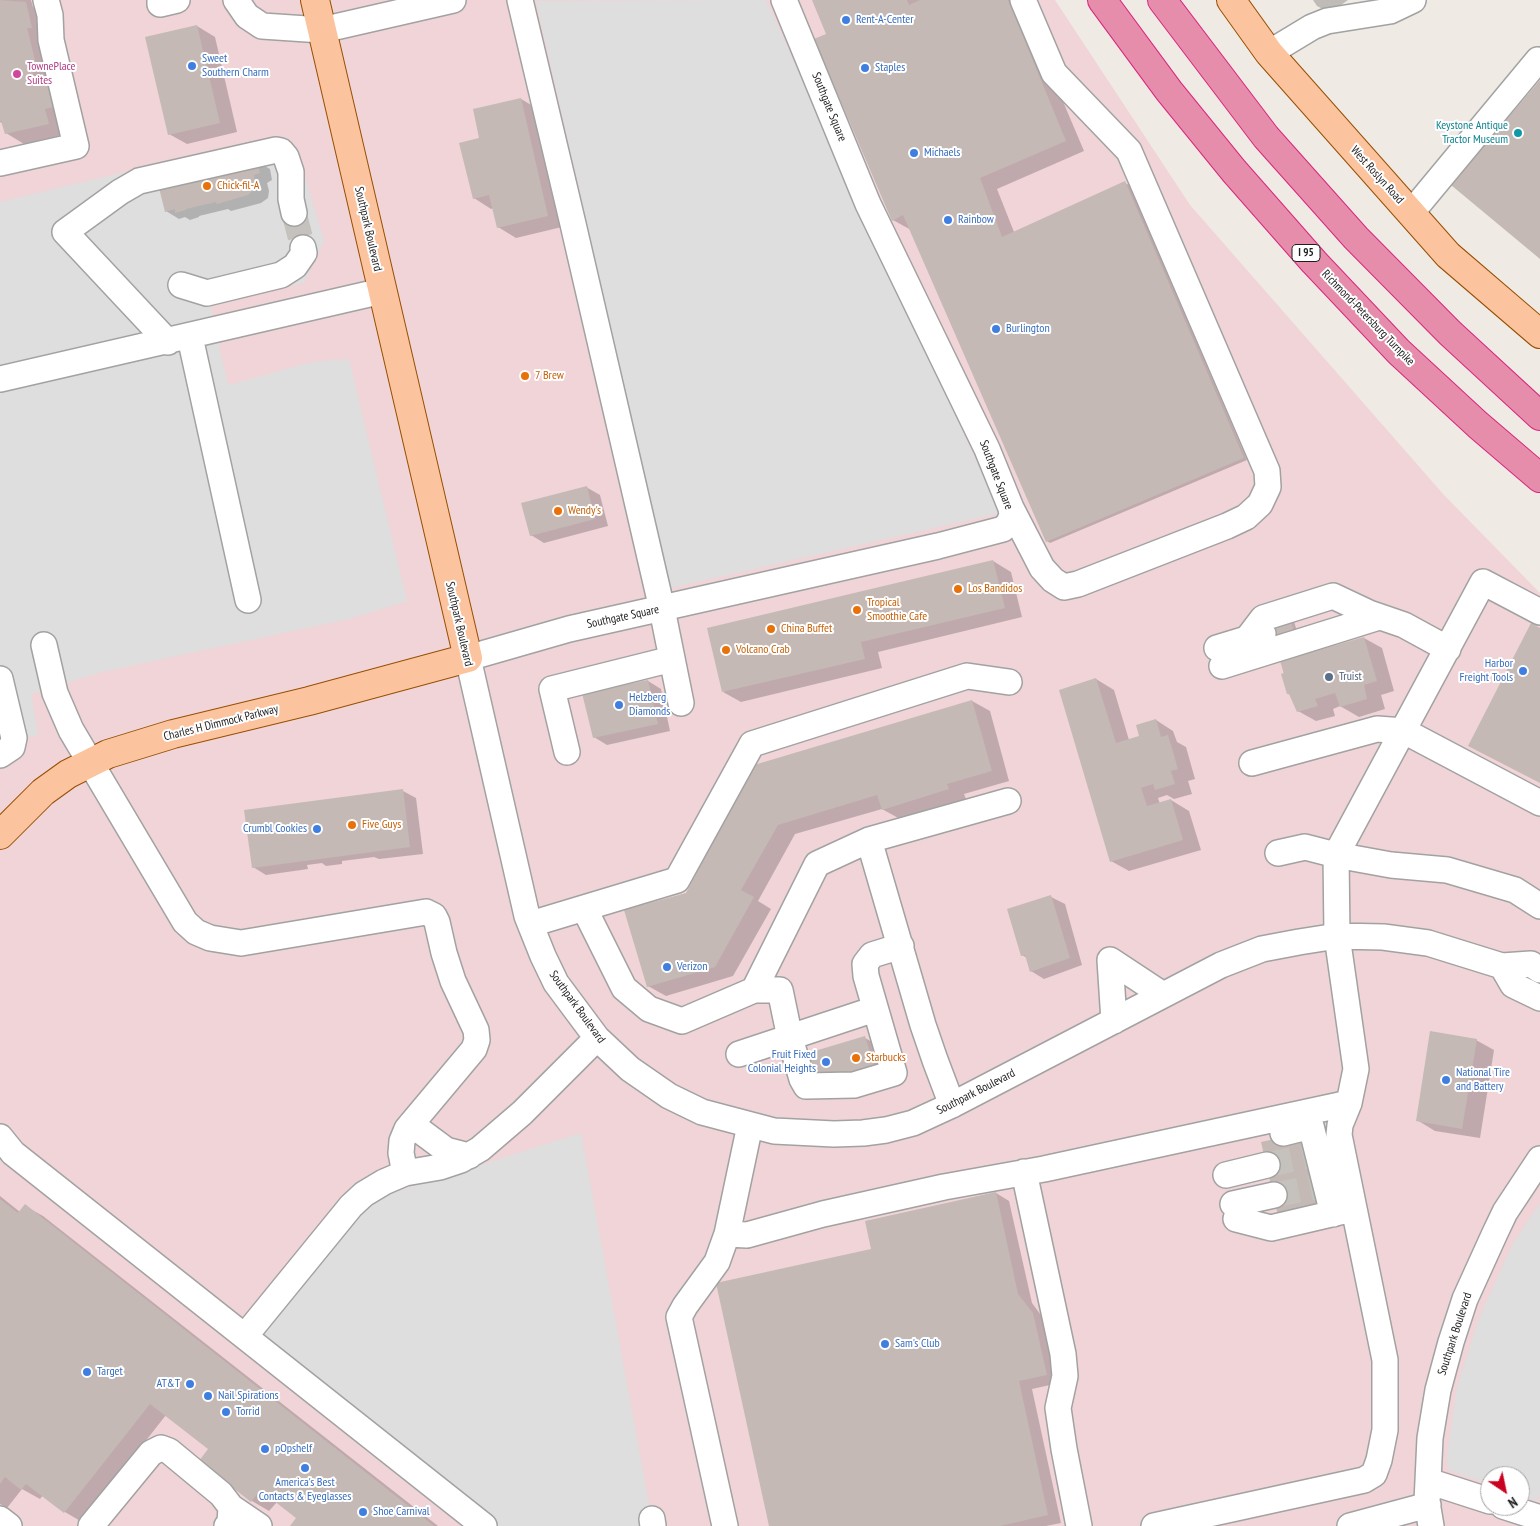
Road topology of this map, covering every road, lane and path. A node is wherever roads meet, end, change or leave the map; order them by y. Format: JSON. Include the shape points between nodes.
{"nodes":[{"id":1,"x":46,"y":0,"type":"edge"},
{"id":2,"x":160,"y":0,"type":"edge"},
{"id":3,"x":178,"y":0,"type":"edge"},
{"id":4,"x":236,"y":0,"type":"edge"},
{"id":5,"x":315,"y":0,"type":"edge"},
{"id":6,"x":453,"y":0,"type":"edge"},
{"id":7,"x":520,"y":0,"type":"edge"},
{"id":8,"x":784,"y":0,"type":"edge"},
{"id":9,"x":1023,"y":0,"type":"edge"},
{"id":10,"x":1102,"y":0,"type":"edge"},
{"id":11,"x":1162,"y":0,"type":"edge"},
{"id":12,"x":1231,"y":0,"type":"edge"},
{"id":13,"x":1413,"y":0,"type":"edge"},
{"id":14,"x":322,"y":30,"type":"junction"},
{"id":15,"x":1269,"y":53,"type":"junction"},
{"id":16,"x":1538,"y":60,"type":"dead end"},
{"id":17,"x":0,"y":163,"type":"edge"},
{"id":18,"x":294,"y":213,"type":"tunnel mouth"},
{"id":19,"x":1411,"y":213,"type":"junction"},
{"id":20,"x":303,"y":248,"type":"tunnel mouth"},
{"id":21,"x":181,"y":285,"type":"dead end"},
{"id":22,"x":382,"y":291,"type":"junction"},
{"id":23,"x":1540,"y":334,"type":"edge"},
{"id":24,"x":179,"y":339,"type":"junction"},
{"id":25,"x":0,"y":379,"type":"edge"},
{"id":26,"x":1540,"y":416,"type":"edge"},
{"id":27,"x":1540,"y":478,"type":"edge"},
{"id":28,"x":1011,"y":508,"type":"junction"},
{"id":29,"x":248,"y":600,"type":"dead end"},
{"id":30,"x":662,"y":609,"type":"junction"},
{"id":31,"x":1540,"y":612,"type":"edge"},
{"id":32,"x":1380,"y":617,"type":"junction"},
{"id":33,"x":44,"y":645,"type":"dead end"},
{"id":34,"x":1249,"y":648,"type":"junction"},
{"id":35,"x":1448,"y":649,"type":"junction"},
{"id":36,"x":468,"y":658,"type":"junction"},
{"id":37,"x":672,"y":659,"type":"junction"},
{"id":38,"x":0,"y":679,"type":"edge"},
{"id":39,"x":1008,"y":682,"type":"dead end"},
{"id":40,"x":681,"y":703,"type":"dead end"},
{"id":41,"x":1404,"y":730,"type":"junction"},
{"id":42,"x":567,"y":752,"type":"dead end"},
{"id":43,"x":0,"y":755,"type":"edge"},
{"id":44,"x":91,"y":762,"type":"junction"},
{"id":45,"x":1252,"y":763,"type":"dead end"},
{"id":46,"x":1008,"y":801,"type":"dead end"},
{"id":47,"x":1540,"y":803,"type":"edge"},
{"id":48,"x":0,"y":835,"type":"edge"},
{"id":49,"x":869,"y":840,"type":"junction"},
{"id":50,"x":1278,"y":852,"type":"dead end"},
{"id":51,"x":1336,"y":855,"type":"junction"},
{"id":52,"x":1540,"y":906,"type":"edge"},
{"id":53,"x":584,"y":908,"type":"junction"},
{"id":54,"x":531,"y":924,"type":"junction"},
{"id":55,"x":1337,"y":936,"type":"junction"},
{"id":56,"x":901,"y":946,"type":"junction"},
{"id":57,"x":1502,"y":966,"type":"junction"},
{"id":58,"x":1540,"y":970,"type":"edge"},
{"id":59,"x":754,"y":990,"type":"junction"},
{"id":60,"x":1163,"y":995,"type":"junction"},
{"id":61,"x":1540,"y":998,"type":"edge"},
{"id":62,"x":875,"y":1009,"type":"junction"},
{"id":63,"x":1114,"y":1021,"type":"junction"},
{"id":64,"x":596,"y":1038,"type":"junction"},
{"id":65,"x":790,"y":1038,"type":"junction"},
{"id":66,"x":739,"y":1054,"type":"dead end"},
{"id":67,"x":1349,"y":1103,"type":"junction"},
{"id":68,"x":952,"y":1105,"type":"junction"},
{"id":69,"x":411,"y":1124,"type":"junction"},
{"id":70,"x":750,"y":1125,"type":"junction"},
{"id":71,"x":0,"y":1137,"type":"edge"},
{"id":72,"x":1220,"y":1148,"type":"dead end"},
{"id":73,"x":469,"y":1156,"type":"junction"},
{"id":74,"x":1540,"y":1159,"type":"edge"},
{"id":75,"x":1267,"y":1165,"type":"tunnel mouth"},
{"id":76,"x":1024,"y":1172,"type":"junction"},
{"id":77,"x":405,"y":1173,"type":"junction"},
{"id":78,"x":1226,"y":1175,"type":"dead end"},
{"id":79,"x":1274,"y":1196,"type":"tunnel mouth"},
{"id":80,"x":1343,"y":1211,"type":"junction"},
{"id":81,"x":727,"y":1234,"type":"junction"},
{"id":82,"x":244,"y":1336,"type":"junction"},
{"id":83,"x":1428,"y":1481,"type":"junction"},
{"id":84,"x":1480,"y":1499,"type":"edge"},
{"id":85,"x":1429,"y":1516,"type":"edge"},
{"id":86,"x":229,"y":1517,"type":"edge"},
{"id":87,"x":0,"y":1519,"type":"edge"},
{"id":88,"x":9,"y":1526,"type":"edge"},
{"id":89,"x":91,"y":1526,"type":"edge"},
{"id":90,"x":259,"y":1526,"type":"edge"},
{"id":91,"x":484,"y":1526,"type":"edge"},
{"id":92,"x":725,"y":1526,"type":"edge"},
{"id":93,"x":1079,"y":1526,"type":"edge"},
{"id":94,"x":1154,"y":1526,"type":"edge"},
{"id":95,"x":1350,"y":1526,"type":"edge"}],
"edges":[{"from":1,"to":17,"type":"street","via":[[76,146]]},
{"from":2,"to":3,"type":"street","via":[[160,4]]},
{"from":4,"to":14,"type":"street","via":[[246,16],[262,26]]},
{"from":5,"to":14,"type":"main road","name":"Southpark Boulevard"},
{"from":6,"to":14,"type":"street"},
{"from":7,"to":30,"type":"street"},
{"from":8,"to":28,"type":"street","name":"Southgate Square","via":[[868,204],[983,440]]},
{"from":9,"to":28,"type":"street","via":[[1054,73],[1129,151],[1267,470],[1268,487],[1260,504],[1246,517],[1064,587],[1042,568]]},
{"from":10,"to":27,"type":"highway","name":"Richmond-Petersburg Turnpike","number":"I 95","via":[[1169,92],[1314,262],[1399,352]]},
{"from":11,"to":26,"type":"highway","via":[[1266,137],[1356,238],[1450,333]]},
{"from":12,"to":15,"type":"main road","name":"West Roslyn Road"},
{"from":13,"to":15,"type":"street","via":[[1390,12],[1312,26]]},
{"from":14,"to":22,"type":"main road","name":"Southpark Boulevard"},
{"from":15,"to":19,"type":"main road","name":"West Roslyn Road"},
{"from":16,"to":19,"type":"street"},
{"from":18,"to":24,"type":"street","via":[[291,172],[282,151],[276,150],[139,180],[65,232]]},
{"from":19,"to":23,"type":"main road","name":"West Roslyn Road","via":[[1448,255]]},
{"from":20,"to":21,"type":"street","via":[[304,253],[295,266],[281,275],[207,293]]},
{"from":22,"to":24,"type":"street"},
{"from":22,"to":36,"type":"main road","name":"Southpark Boulevard"},
{"from":24,"to":25,"type":"street"},
{"from":24,"to":29,"type":"street"},
{"from":28,"to":30,"type":"street","name":"Southgate Square","via":[[1009,523],[1003,529]]},
{"from":30,"to":36,"type":"street","name":"Southgate Square","via":[[570,629]]},
{"from":30,"to":37,"type":"street"},
{"from":31,"to":35,"type":"street","via":[[1483,582]]},
{"from":32,"to":34,"type":"street","via":[[1265,660]]},
{"from":32,"to":34,"type":"street","via":[[1333,596],[1263,618]]},
{"from":32,"to":34,"type":"street","via":[[1220,658]]},
{"from":32,"to":35,"type":"street","via":[[1404,625]]},
{"from":33,"to":44,"type":"street","via":[[60,707]]},
{"from":35,"to":41,"type":"street"},
{"from":36,"to":44,"type":"main road","name":"Charles H Dimmock Parkway","via":[[173,734]]},
{"from":36,"to":54,"type":"street","name":"Southpark Boulevard"},
{"from":37,"to":40,"type":"street"},
{"from":37,"to":42,"type":"street","via":[[552,689]]},
{"from":38,"to":43,"type":"street","via":[[14,738],[12,747]]},
{"from":39,"to":53,"type":"street","via":[[967,676],[752,744],[677,880]]},
{"from":41,"to":45,"type":"street","via":[[1377,728]]},
{"from":41,"to":47,"type":"street"},
{"from":41,"to":51,"type":"street"},
{"from":44,"to":48,"type":"main road","name":"Charles H Dimmock Parkway","via":[[43,792]]},
{"from":44,"to":69,"type":"street","via":[[185,922],[196,932],[210,938],[242,943],[426,912],[434,916],[453,981],[476,1030],[477,1040],[474,1049]]},
{"from":46,"to":49,"type":"street"},
{"from":49,"to":56,"type":"street"},
{"from":49,"to":59,"type":"street","via":[[817,864]]},
{"from":50,"to":51,"type":"street","via":[[1305,847]]},
{"from":51,"to":52,"type":"street","via":[[1391,865],[1447,870],[1515,890]]},
{"from":51,"to":55,"type":"street"},
{"from":53,"to":54,"type":"street"},
{"from":53,"to":59,"type":"street","via":[[624,988],[649,1009],[682,1021]]},
{"from":54,"to":64,"type":"street","name":"Southpark Boulevard","via":[[556,983]]},
{"from":55,"to":57,"type":"street","name":"Southpark Boulevard","via":[[1383,937],[1428,943]]},
{"from":55,"to":60,"type":"street","name":"Southpark Boulevard","via":[[1262,949]]},
{"from":55,"to":67,"type":"street","via":[[1356,1068]]},
{"from":56,"to":62,"type":"street","via":[[872,955],[865,964]]},
{"from":56,"to":68,"type":"street","via":[[934,1060]]},
{"from":57,"to":58,"type":"street","name":"Southpark Boulevard","via":[[1532,964]]},
{"from":57,"to":61,"type":"street","via":[[1513,985]]},
{"from":59,"to":65,"type":"street","via":[[780,990]]},
{"from":60,"to":63,"type":"street","name":"Southpark Boulevard"},
{"from":60,"to":63,"type":"street","via":[[1110,960]]},
{"from":62,"to":65,"type":"street"},
{"from":62,"to":65,"type":"street","via":[[894,1073],[854,1085],[806,1086]]},
{"from":63,"to":68,"type":"street","name":"Southpark Boulevard"},
{"from":64,"to":70,"type":"street","name":"Southpark Boulevard","via":[[630,1069],[669,1096],[702,1112]]},
{"from":64,"to":73,"type":"street","via":[[522,1113]]},
{"from":65,"to":66,"type":"street"},
{"from":67,"to":76,"type":"street"},
{"from":67,"to":80,"type":"street","via":[[1339,1135]]},
{"from":68,"to":70,"type":"street","name":"Southpark Boulevard","via":[[913,1122],[863,1133],[802,1133]]},
{"from":69,"to":73,"type":"street","via":[[446,1150]]},
{"from":69,"to":77,"type":"street","via":[[402,1140]]},
{"from":70,"to":81,"type":"street"},
{"from":71,"to":82,"type":"street","via":[[13,1153]]},
{"from":72,"to":80,"type":"street","via":[[1311,1126],[1320,1186]]},
{"from":73,"to":77,"type":"street","via":[[440,1167]]},
{"from":74,"to":83,"type":"street","name":"Southpark Boulevard","via":[[1502,1219],[1458,1319],[1433,1414]]},
{"from":75,"to":78,"type":"street"},
{"from":76,"to":81,"type":"street","via":[[823,1214],[747,1235]]},
{"from":76,"to":93,"type":"street","via":[[1063,1354],[1065,1376],[1058,1408]]},
{"from":77,"to":82,"type":"street","via":[[364,1194],[351,1206]]},
{"from":79,"to":80,"type":"street","via":[[1234,1212],[1271,1228]]},
{"from":80,"to":94,"type":"street","via":[[1386,1360],[1385,1430],[1374,1474],[1364,1480]]},
{"from":81,"to":92,"type":"street","via":[[717,1262],[679,1317]]},
{"from":82,"to":91,"type":"street"},
{"from":83,"to":84,"type":"street"},
{"from":83,"to":85,"type":"street","name":"Southpark Boulevard"},
{"from":85,"to":95,"type":"street"},
{"from":86,"to":89,"type":"street","via":[[221,1494],[161,1448],[151,1453]]},
{"from":86,"to":90,"type":"street"},
{"from":87,"to":88,"type":"street"}]}
